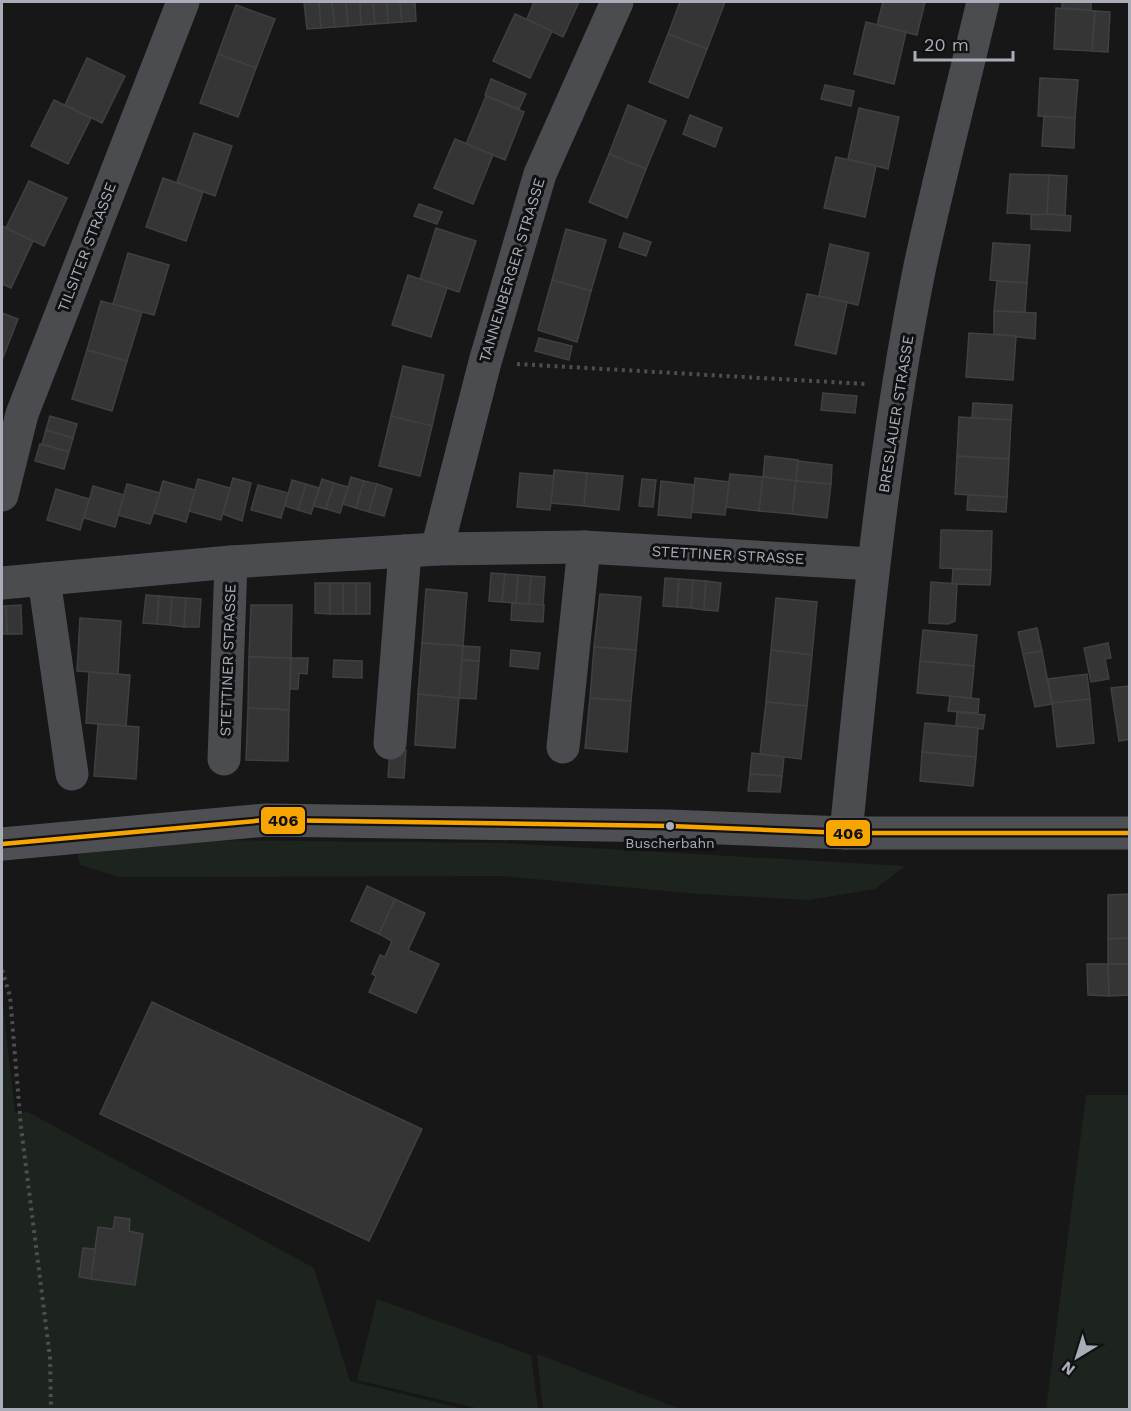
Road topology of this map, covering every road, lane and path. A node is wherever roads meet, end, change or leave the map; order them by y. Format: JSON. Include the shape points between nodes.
{"nodes":[{"id":1,"x":183,"y":2,"type":"edge"},
{"id":2,"x":617,"y":2,"type":"edge"},
{"id":3,"x":983,"y":2,"type":"edge"},
{"id":4,"x":485,"y":362,"type":"junction"},
{"id":5,"x":900,"y":386,"type":"junction"},
{"id":6,"x":2,"y":495,"type":"edge"},
{"id":7,"x":584,"y":547,"type":"junction"},
{"id":8,"x":437,"y":549,"type":"junction"},
{"id":9,"x":405,"y":551,"type":"junction"},
{"id":10,"x":231,"y":562,"type":"junction"},
{"id":11,"x":873,"y":564,"type":"junction"},
{"id":12,"x":44,"y":579,"type":"junction"},
{"id":13,"x":2,"y":583,"type":"edge"},
{"id":14,"x":390,"y":743,"type":"dead end"},
{"id":15,"x":563,"y":747,"type":"dead end"},
{"id":16,"x":224,"y":759,"type":"dead end"},
{"id":17,"x":72,"y":774,"type":"dead end"},
{"id":18,"x":846,"y":833,"type":"junction"},
{"id":19,"x":1130,"y":833,"type":"edge"},
{"id":20,"x":2,"y":844,"type":"edge"},
{"id":21,"x":2,"y":970,"type":"edge"},
{"id":22,"x":51,"y":1410,"type":"edge"}],
"edges":[{"from":1,"to":6,"type":"street","name":"TILSITER STRASSE","via":[[22,414]]},
{"from":2,"to":4,"type":"street","name":"TANNENBERGER STRASSE","via":[[540,174]]},
{"from":3,"to":5,"type":"street","name":"BRESLAUER STRASSE","via":[[920,267]]},
{"from":4,"to":5,"type":"path"},
{"from":4,"to":8,"type":"street","name":"TANNENBERGER STRASSE"},
{"from":5,"to":11,"type":"street","name":"BRESLAUER STRASSE"},
{"from":7,"to":8,"type":"street","name":"STETTINER STRASSE"},
{"from":7,"to":11,"type":"street","name":"STETTINER STRASSE"},
{"from":7,"to":15,"type":"street"},
{"from":8,"to":9,"type":"street","name":"STETTINER STRASSE"},
{"from":9,"to":10,"type":"street","name":"STETTINER STRASSE"},
{"from":9,"to":14,"type":"street"},
{"from":10,"to":12,"type":"street","name":"STETTINER STRASSE"},
{"from":10,"to":16,"type":"street","name":"STETTINER STRASSE"},
{"from":11,"to":18,"type":"street","name":"BRESLAUER STRASSE"},
{"from":12,"to":13,"type":"street","name":"STETTINER STRASSE"},
{"from":12,"to":17,"type":"street"},
{"from":18,"to":19,"type":"main road"},
{"from":18,"to":20,"type":"main road","via":[[670,826],[266,820]]},
{"from":21,"to":22,"type":"path","via":[[10,996],[21,1127],[50,1358]]}]}
